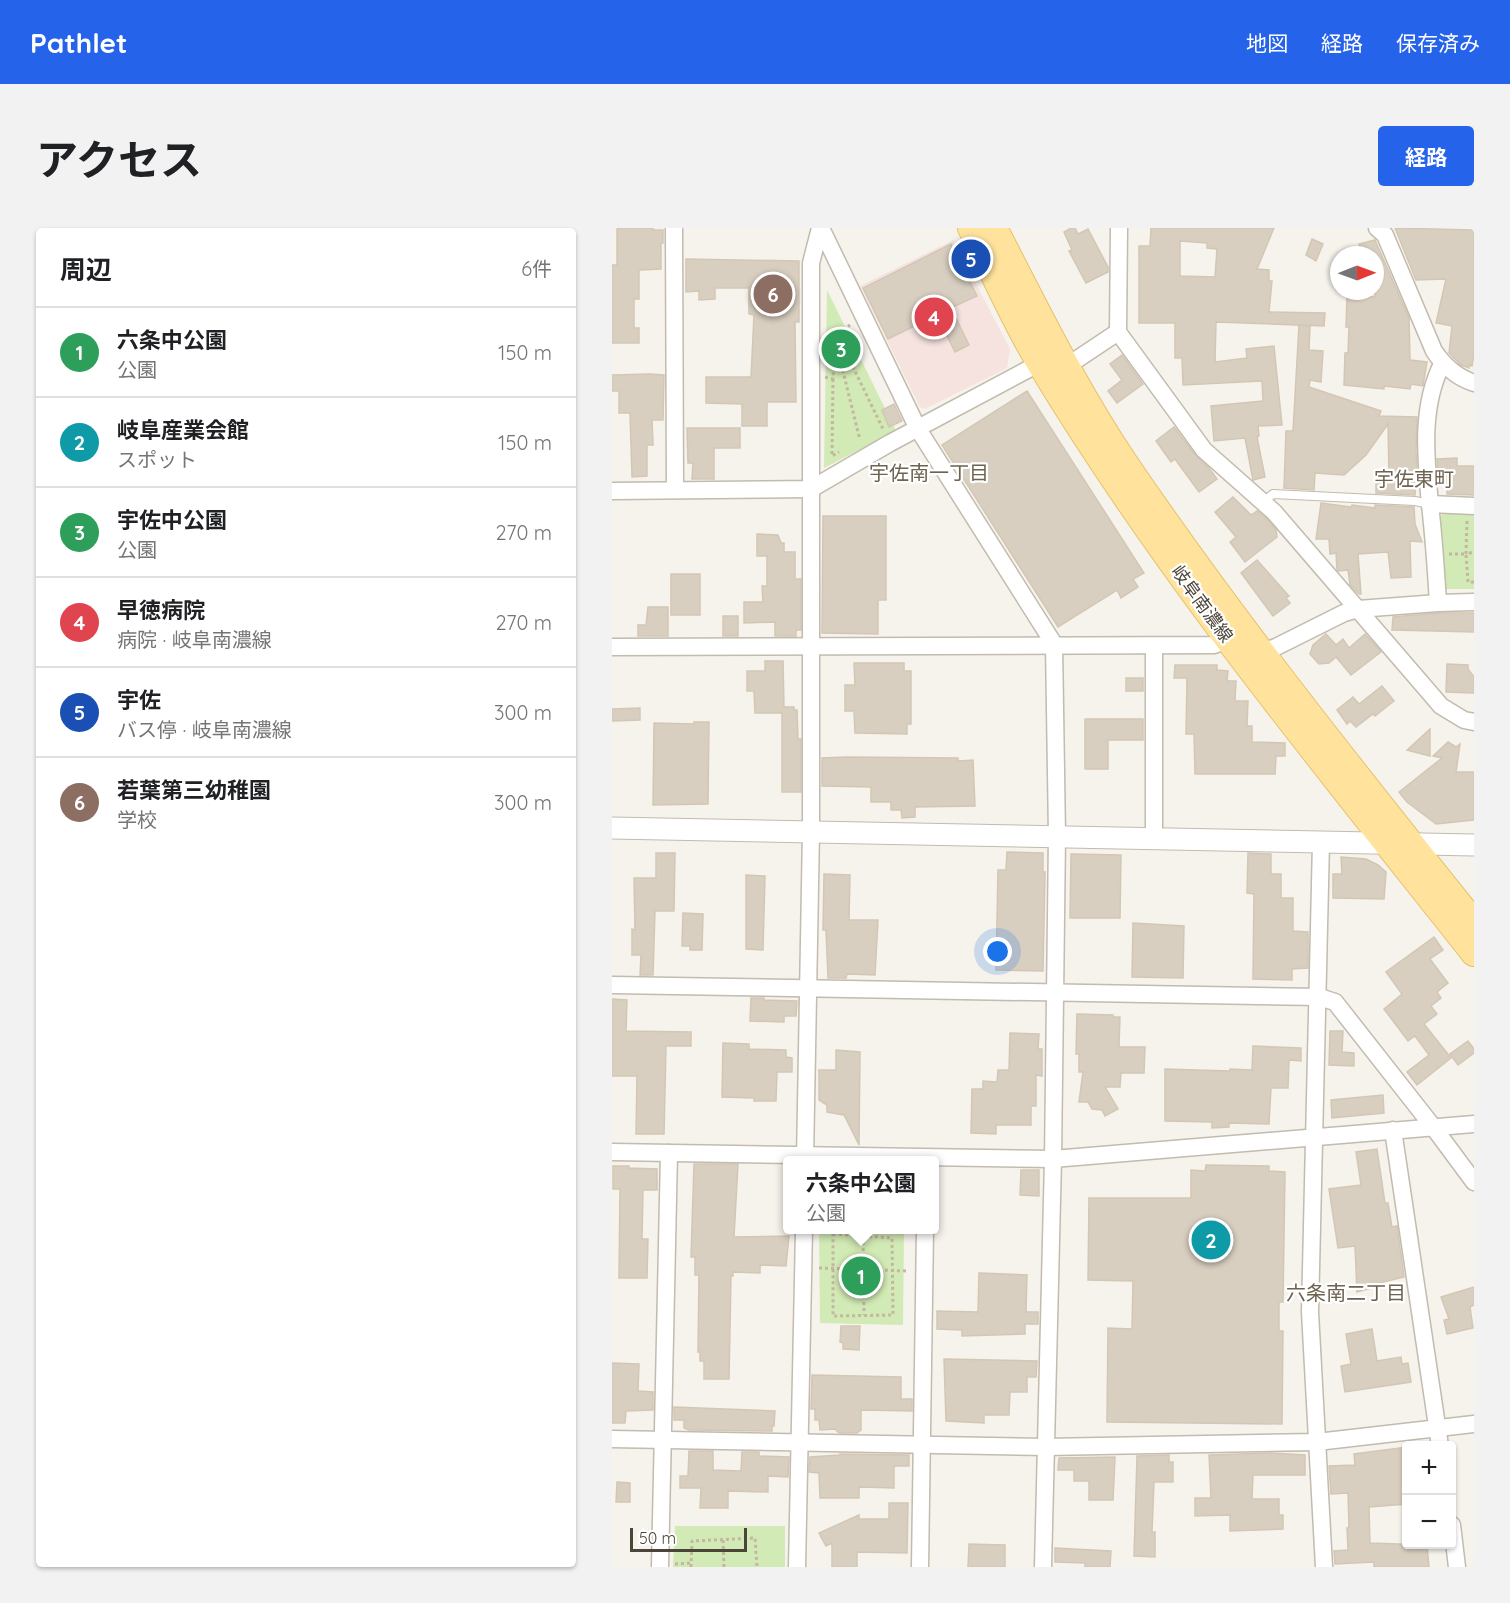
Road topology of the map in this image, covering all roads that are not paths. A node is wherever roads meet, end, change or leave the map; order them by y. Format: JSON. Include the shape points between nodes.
{"nodes":[{"id":1,"x":674,"y":228,"type":"edge"},
{"id":2,"x":821,"y":228,"type":"edge"},
{"id":3,"x":971,"y":228,"type":"edge"},
{"id":4,"x":994,"y":228,"type":"edge"},
{"id":5,"x":1119,"y":228,"type":"edge"},
{"id":6,"x":1377,"y":228,"type":"edge"},
{"id":7,"x":1118,"y":332,"type":"junction"},
{"id":8,"x":1051,"y":363,"type":"junction"},
{"id":9,"x":1442,"y":364,"type":"junction"},
{"id":10,"x":1474,"y":383,"type":"edge"},
{"id":11,"x":918,"y":429,"type":"junction"},
{"id":12,"x":811,"y":489,"type":"junction"},
{"id":13,"x":612,"y":490,"type":"edge"},
{"id":14,"x":675,"y":490,"type":"junction"},
{"id":15,"x":1263,"y":502,"type":"junction"},
{"id":16,"x":1430,"y":504,"type":"junction"},
{"id":17,"x":1471,"y":511,"type":"edge"},
{"id":18,"x":1438,"y":603,"type":"junction"},
{"id":19,"x":1474,"y":603,"type":"edge"},
{"id":20,"x":1358,"y":609,"type":"junction"},
{"id":21,"x":1228,"y":640,"type":"junction"},
{"id":22,"x":1054,"y":645,"type":"junction"},
{"id":23,"x":1154,"y":646,"type":"junction"},
{"id":24,"x":612,"y":647,"type":"edge"},
{"id":25,"x":810,"y":647,"type":"junction"},
{"id":26,"x":1262,"y":652,"type":"junction"},
{"id":27,"x":1474,"y":722,"type":"edge"},
{"id":28,"x":612,"y":828,"type":"edge"},
{"id":29,"x":811,"y":831,"type":"junction"},
{"id":30,"x":1057,"y":836,"type":"junction"},
{"id":31,"x":1154,"y":838,"type":"junction"},
{"id":32,"x":1321,"y":842,"type":"junction"},
{"id":33,"x":1399,"y":843,"type":"junction"},
{"id":34,"x":1474,"y":845,"type":"edge"},
{"id":35,"x":1474,"y":923,"type":"edge"},
{"id":36,"x":1474,"y":953,"type":"edge"},
{"id":37,"x":612,"y":985,"type":"edge"},
{"id":38,"x":807,"y":988,"type":"junction"},
{"id":39,"x":1054,"y":993,"type":"junction"},
{"id":40,"x":1319,"y":997,"type":"junction"},
{"id":41,"x":1474,"y":1124,"type":"edge"},
{"id":42,"x":1434,"y":1128,"type":"junction"},
{"id":43,"x":1393,"y":1130,"type":"junction"},
{"id":44,"x":1316,"y":1138,"type":"junction"},
{"id":45,"x":612,"y":1152,"type":"edge"},
{"id":46,"x":669,"y":1153,"type":"junction"},
{"id":47,"x":783,"y":1156,"type":"edge"},
{"id":48,"x":805,"y":1156,"type":"edge"},
{"id":49,"x":939,"y":1159,"type":"edge"},
{"id":50,"x":1053,"y":1159,"type":"junction"},
{"id":51,"x":1474,"y":1182,"type":"edge"},
{"id":52,"x":804,"y":1234,"type":"edge"},
{"id":53,"x":925,"y":1234,"type":"edge"},
{"id":54,"x":1474,"y":1424,"type":"edge"},
{"id":55,"x":1438,"y":1428,"type":"junction"},
{"id":56,"x":612,"y":1439,"type":"edge"},
{"id":57,"x":663,"y":1439,"type":"junction"},
{"id":58,"x":1439,"y":1441,"type":"edge"},
{"id":59,"x":800,"y":1442,"type":"junction"},
{"id":60,"x":1317,"y":1442,"type":"junction"},
{"id":61,"x":922,"y":1444,"type":"junction"},
{"id":62,"x":1046,"y":1447,"type":"junction"},
{"id":63,"x":1455,"y":1549,"type":"edge"},
{"id":64,"x":660,"y":1567,"type":"edge"},
{"id":65,"x":797,"y":1567,"type":"edge"},
{"id":66,"x":920,"y":1567,"type":"edge"},
{"id":67,"x":1043,"y":1567,"type":"edge"},
{"id":68,"x":1324,"y":1567,"type":"edge"},
{"id":69,"x":1457,"y":1567,"type":"edge"}],
"edges":[{"from":1,"to":14,"type":"street"},
{"from":2,"to":11,"type":"street"},
{"from":2,"to":12,"type":"street","via":[[811,263]]},
{"from":3,"to":8,"type":"main road","name":"岐阜南濃線"},
{"from":4,"to":8,"type":"main road","name":"岐阜南濃線"},
{"from":5,"to":7,"type":"street"},
{"from":6,"to":9,"type":"street","via":[[1384,235]]},
{"from":7,"to":8,"type":"street","via":[[1076,360]]},
{"from":7,"to":15,"type":"street","via":[[1204,450]]},
{"from":8,"to":11,"type":"street"},
{"from":8,"to":21,"type":"main road","name":"岐阜南濃線","via":[[1111,476]]},
{"from":8,"to":26,"type":"main road","name":"岐阜南濃線"},
{"from":9,"to":10,"type":"street"},
{"from":9,"to":16,"type":"street","via":[[1434,380],[1425,429]]},
{"from":11,"to":12,"type":"street"},
{"from":11,"to":22,"type":"street"},
{"from":12,"to":14,"type":"street"},
{"from":12,"to":25,"type":"street"},
{"from":13,"to":14,"type":"street"},
{"from":15,"to":16,"type":"lane","via":[[1273,494]]},
{"from":15,"to":20,"type":"street"},
{"from":16,"to":17,"type":"street"},
{"from":16,"to":18,"type":"street"},
{"from":18,"to":19,"type":"street"},
{"from":18,"to":20,"type":"street"},
{"from":20,"to":26,"type":"street"},
{"from":20,"to":27,"type":"street","via":[[1441,706]]},
{"from":21,"to":23,"type":"street","via":[[1214,645]]},
{"from":21,"to":33,"type":"main road","name":"岐阜南濃線"},
{"from":22,"to":23,"type":"street"},
{"from":22,"to":25,"type":"street"},
{"from":22,"to":30,"type":"street"},
{"from":23,"to":31,"type":"street"},
{"from":24,"to":25,"type":"street"},
{"from":25,"to":29,"type":"street"},
{"from":26,"to":33,"type":"main road","name":"岐阜南濃線"},
{"from":28,"to":29,"type":"street"},
{"from":29,"to":30,"type":"street"},
{"from":29,"to":38,"type":"street"},
{"from":30,"to":31,"type":"street"},
{"from":30,"to":39,"type":"street"},
{"from":31,"to":32,"type":"street"},
{"from":32,"to":33,"type":"street"},
{"from":32,"to":40,"type":"street"},
{"from":33,"to":34,"type":"street"},
{"from":33,"to":35,"type":"main road","name":"岐阜南濃線"},
{"from":33,"to":36,"type":"main road","name":"岐阜南濃線"},
{"from":37,"to":38,"type":"street"},
{"from":38,"to":39,"type":"street"},
{"from":38,"to":48,"type":"street"},
{"from":39,"to":40,"type":"street"},
{"from":39,"to":50,"type":"street"},
{"from":40,"to":42,"type":"street","via":[[1335,1002]]},
{"from":40,"to":44,"type":"street"},
{"from":41,"to":42,"type":"street"},
{"from":42,"to":43,"type":"street"},
{"from":42,"to":51,"type":"street"},
{"from":43,"to":44,"type":"street"},
{"from":43,"to":55,"type":"street"},
{"from":44,"to":50,"type":"street"},
{"from":44,"to":60,"type":"street","via":[[1310,1312]]},
{"from":45,"to":46,"type":"street"},
{"from":46,"to":47,"type":"street"},
{"from":46,"to":57,"type":"street"},
{"from":49,"to":50,"type":"street"},
{"from":50,"to":62,"type":"street"},
{"from":52,"to":59,"type":"street"},
{"from":53,"to":61,"type":"street"},
{"from":54,"to":55,"type":"street"},
{"from":55,"to":58,"type":"street"},
{"from":55,"to":60,"type":"street"},
{"from":56,"to":57,"type":"street"},
{"from":57,"to":59,"type":"street"},
{"from":57,"to":64,"type":"street"},
{"from":59,"to":61,"type":"street"},
{"from":59,"to":65,"type":"street"},
{"from":60,"to":62,"type":"street"},
{"from":60,"to":68,"type":"street"},
{"from":61,"to":62,"type":"street"},
{"from":61,"to":66,"type":"street"},
{"from":62,"to":67,"type":"street"},
{"from":63,"to":69,"type":"street"}]}
